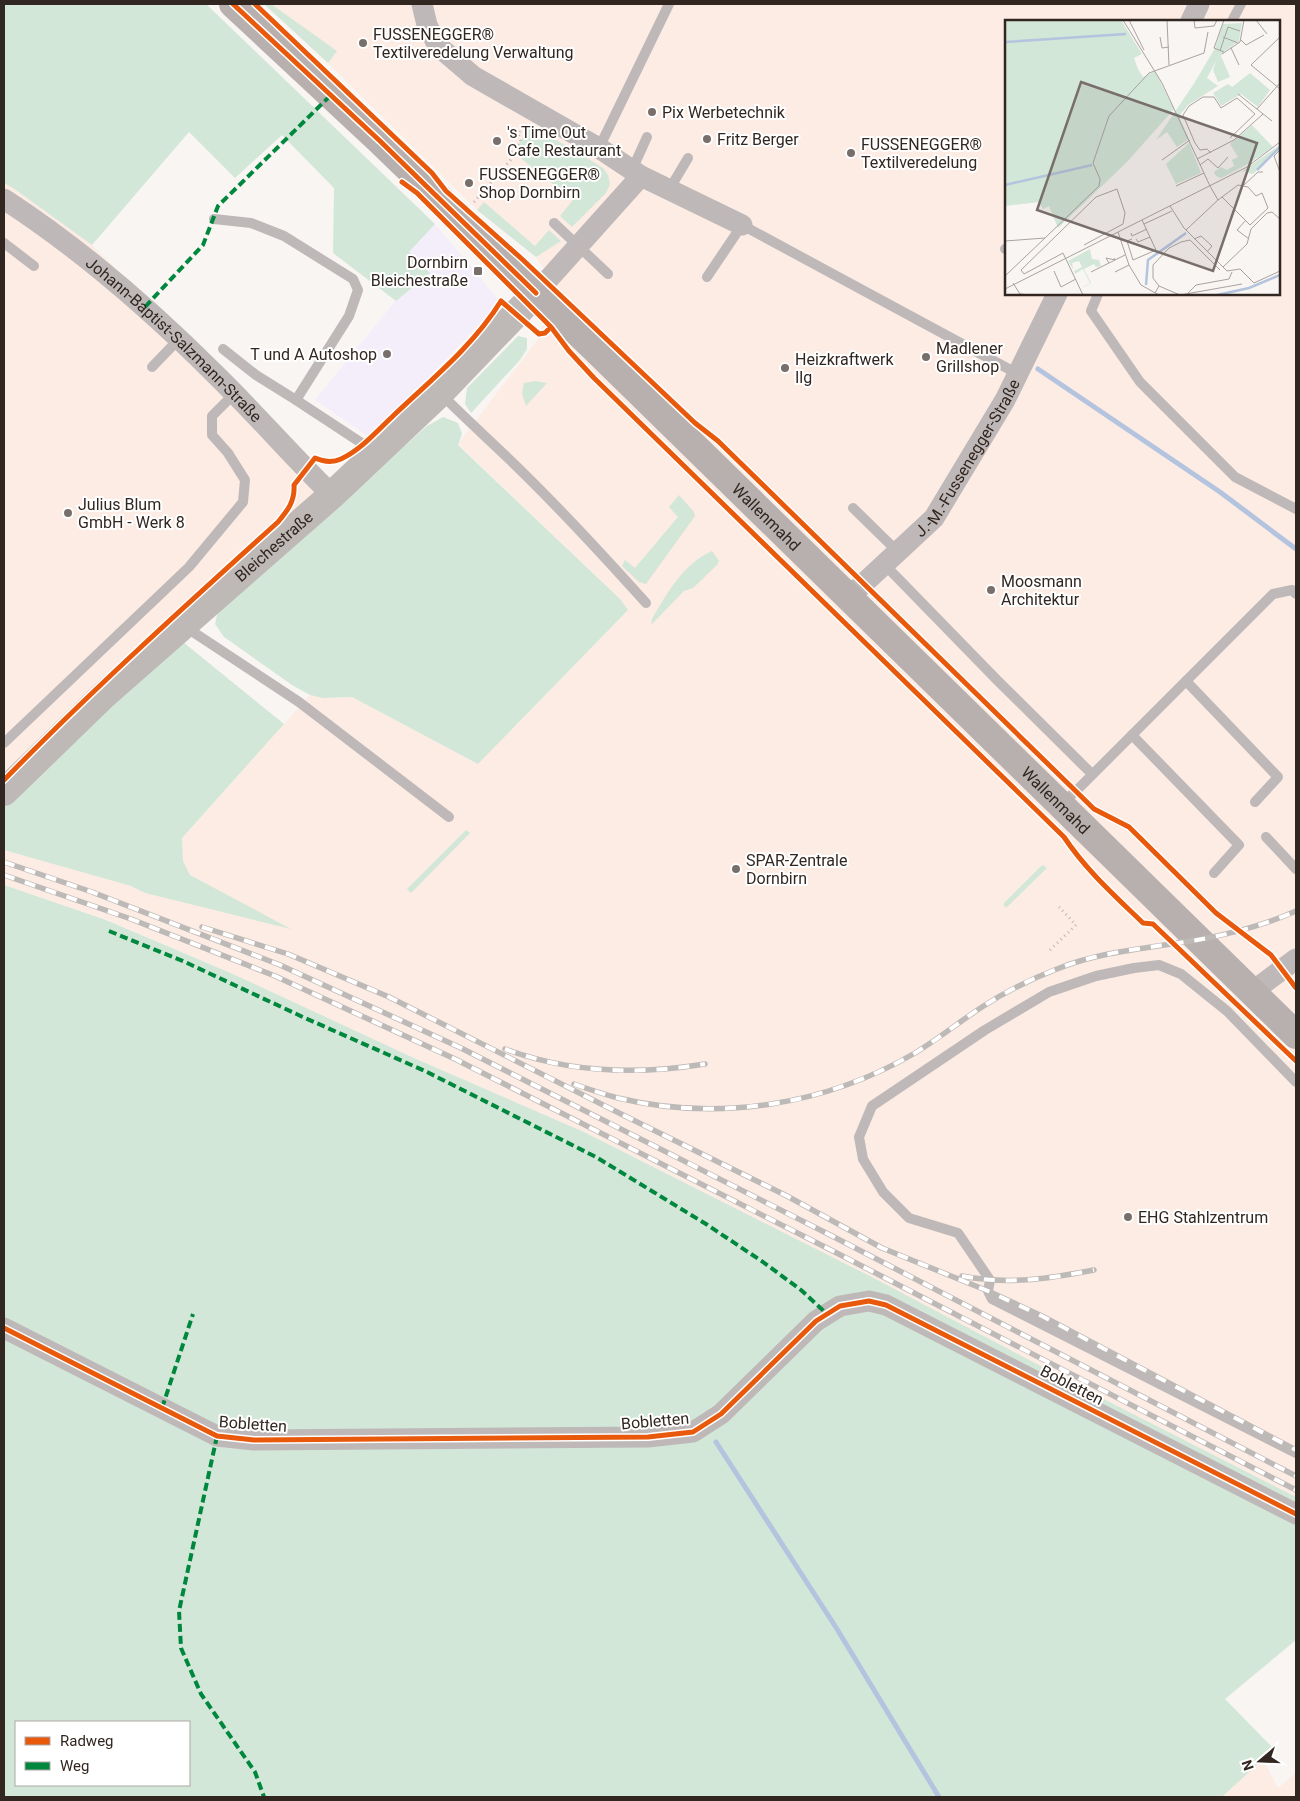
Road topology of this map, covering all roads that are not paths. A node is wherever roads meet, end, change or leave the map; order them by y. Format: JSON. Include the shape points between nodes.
{"nodes":[{"id":1,"x":233,"y":4,"type":"edge"},
{"id":2,"x":422,"y":4,"type":"edge"},
{"id":3,"x":669,"y":4,"type":"edge"},
{"id":4,"x":1200,"y":4,"type":"edge"},
{"id":5,"x":1241,"y":4,"type":"edge"},
{"id":6,"x":1192,"y":20,"type":"edge"},
{"id":7,"x":1233,"y":20,"type":"edge"},
{"id":8,"x":647,"y":137,"type":"dead end"},
{"id":9,"x":599,"y":148,"type":"junction"},
{"id":10,"x":688,"y":158,"type":"dead end"},
{"id":11,"x":636,"y":173,"type":"junction"},
{"id":12,"x":669,"y":190,"type":"junction"},
{"id":13,"x":4,"y":199,"type":"edge"},
{"id":14,"x":214,"y":219,"type":"dead end"},
{"id":15,"x":554,"y":223,"type":"dead end"},
{"id":16,"x":742,"y":225,"type":"junction"},
{"id":17,"x":4,"y":243,"type":"edge"},
{"id":18,"x":578,"y":245,"type":"junction"},
{"id":19,"x":34,"y":266,"type":"dead end"},
{"id":20,"x":608,"y":274,"type":"dead end"},
{"id":21,"x":707,"y":277,"type":"dead end"},
{"id":22,"x":536,"y":293,"type":"junction"},
{"id":23,"x":1058,"y":295,"type":"edge"},
{"id":24,"x":1098,"y":295,"type":"edge"},
{"id":25,"x":179,"y":339,"type":"junction"},
{"id":26,"x":223,"y":349,"type":"dead end"},
{"id":27,"x":152,"y":367,"type":"dead end"},
{"id":28,"x":1018,"y":374,"type":"junction"},
{"id":29,"x":440,"y":393,"type":"junction"},
{"id":30,"x":234,"y":394,"type":"junction"},
{"id":31,"x":296,"y":400,"type":"junction"},
{"id":32,"x":375,"y":454,"type":"junction"},
{"id":33,"x":332,"y":494,"type":"junction"},
{"id":34,"x":853,"y":508,"type":"dead end"},
{"id":35,"x":1296,"y":509,"type":"edge"},
{"id":36,"x":891,"y":558,"type":"junction"},
{"id":37,"x":1296,"y":594,"type":"edge"},
{"id":38,"x":848,"y":598,"type":"junction"},
{"id":39,"x":646,"y":603,"type":"dead end"},
{"id":40,"x":183,"y":625,"type":"junction"},
{"id":41,"x":1186,"y":681,"type":"junction"},
{"id":42,"x":1132,"y":734,"type":"junction"},
{"id":43,"x":4,"y":743,"type":"edge"},
{"id":44,"x":1092,"y":774,"type":"junction"},
{"id":45,"x":4,"y":792,"type":"edge"},
{"id":46,"x":1255,"y":802,"type":"dead end"},
{"id":47,"x":1061,"y":804,"type":"junction"},
{"id":48,"x":449,"y":817,"type":"dead end"},
{"id":49,"x":1266,"y":837,"type":"dead end"},
{"id":50,"x":1296,"y":869,"type":"edge"},
{"id":51,"x":1214,"y":874,"type":"dead end"},
{"id":52,"x":1296,"y":959,"type":"edge"},
{"id":53,"x":1252,"y":992,"type":"junction"},
{"id":54,"x":1296,"y":1035,"type":"edge"},
{"id":55,"x":1296,"y":1082,"type":"edge"},
{"id":56,"x":4,"y":1328,"type":"edge"},
{"id":57,"x":1296,"y":1453,"type":"edge"},
{"id":58,"x":1296,"y":1514,"type":"edge"}],
"edges":[{"from":1,"to":22,"type":"main road","name":"Wallenmahd"},
{"from":2,"to":9,"type":"street","via":[[427,25],[438,46],[473,76]]},
{"from":3,"to":9,"type":"lane"},
{"from":4,"to":6,"type":"street"},
{"from":5,"to":7,"type":"lane"},
{"from":8,"to":11,"type":"lane"},
{"from":9,"to":11,"type":"street"},
{"from":10,"to":12,"type":"lane"},
{"from":11,"to":12,"type":"street"},
{"from":11,"to":18,"type":"street"},
{"from":12,"to":16,"type":"street"},
{"from":13,"to":25,"type":"street","name":"Johann-Baptist-Salzmann-Straße","via":[[42,224],[145,307]]},
{"from":14,"to":31,"type":"lane","via":[[251,223],[284,236],[353,279],[358,290],[348,316]]},
{"from":15,"to":18,"type":"lane"},
{"from":16,"to":21,"type":"lane"},
{"from":16,"to":28,"type":"lane"},
{"from":17,"to":19,"type":"lane"},
{"from":18,"to":20,"type":"lane"},
{"from":18,"to":22,"type":"street"},
{"from":22,"to":29,"type":"main road","name":"Bleichestraße"},
{"from":22,"to":38,"type":"main road","name":"Wallenmahd"},
{"from":23,"to":28,"type":"street","name":"J.-M.-Fussenegger-Straße"},
{"from":24,"to":35,"type":"lane","via":[[1091,311],[1140,382],[1235,477]]},
{"from":25,"to":27,"type":"lane"},
{"from":25,"to":30,"type":"street","name":"Johann-Baptist-Salzmann-Straße"},
{"from":26,"to":31,"type":"lane"},
{"from":28,"to":36,"type":"street","name":"J.-M.-Fussenegger-Straße","via":[[934,518]]},
{"from":29,"to":32,"type":"main road","name":"Bleichestraße"},
{"from":29,"to":39,"type":"lane","via":[[510,460]]},
{"from":30,"to":33,"type":"street","name":"Johann-Baptist-Salzmann-Straße"},
{"from":30,"to":43,"type":"lane","via":[[212,416],[212,435],[245,480],[243,502],[189,567]]},
{"from":31,"to":32,"type":"lane"},
{"from":32,"to":33,"type":"main road","name":"Bleichestraße"},
{"from":33,"to":40,"type":"main road","name":"Bleichestraße"},
{"from":34,"to":36,"type":"lane"},
{"from":36,"to":38,"type":"street","name":"J.-M.-Fussenegger-Straße"},
{"from":36,"to":44,"type":"lane","via":[[997,680]]},
{"from":37,"to":41,"type":"lane","via":[[1292,590],[1273,594]]},
{"from":38,"to":47,"type":"main road","name":"Wallenmahd"},
{"from":40,"to":45,"type":"main road","name":"Bleichestraße","via":[[104,695]]},
{"from":40,"to":48,"type":"lane","via":[[299,702]]},
{"from":41,"to":42,"type":"lane"},
{"from":41,"to":46,"type":"lane","via":[[1278,777]]},
{"from":42,"to":44,"type":"lane"},
{"from":42,"to":51,"type":"lane","via":[[1239,845]]},
{"from":44,"to":47,"type":"lane"},
{"from":47,"to":53,"type":"main road","name":"Wallenmahd"},
{"from":49,"to":50,"type":"lane"},
{"from":52,"to":53,"type":"street"},
{"from":53,"to":54,"type":"main road","name":"Wallenmahd"},
{"from":55,"to":57,"type":"lane","via":[[1227,1011],[1181,974],[1159,965],[1134,968],[1096,976],[1049,992],[985,1030],[872,1106],[859,1137],[863,1159],[882,1192],[909,1218],[958,1233],[990,1280],[988,1291],[992,1299]]},
{"from":56,"to":58,"type":"street","name":"Bobletten","via":[[217,1436],[254,1440],[648,1437],[693,1432],[721,1414],[816,1321],[840,1306],[869,1301],[886,1304]]}]}
